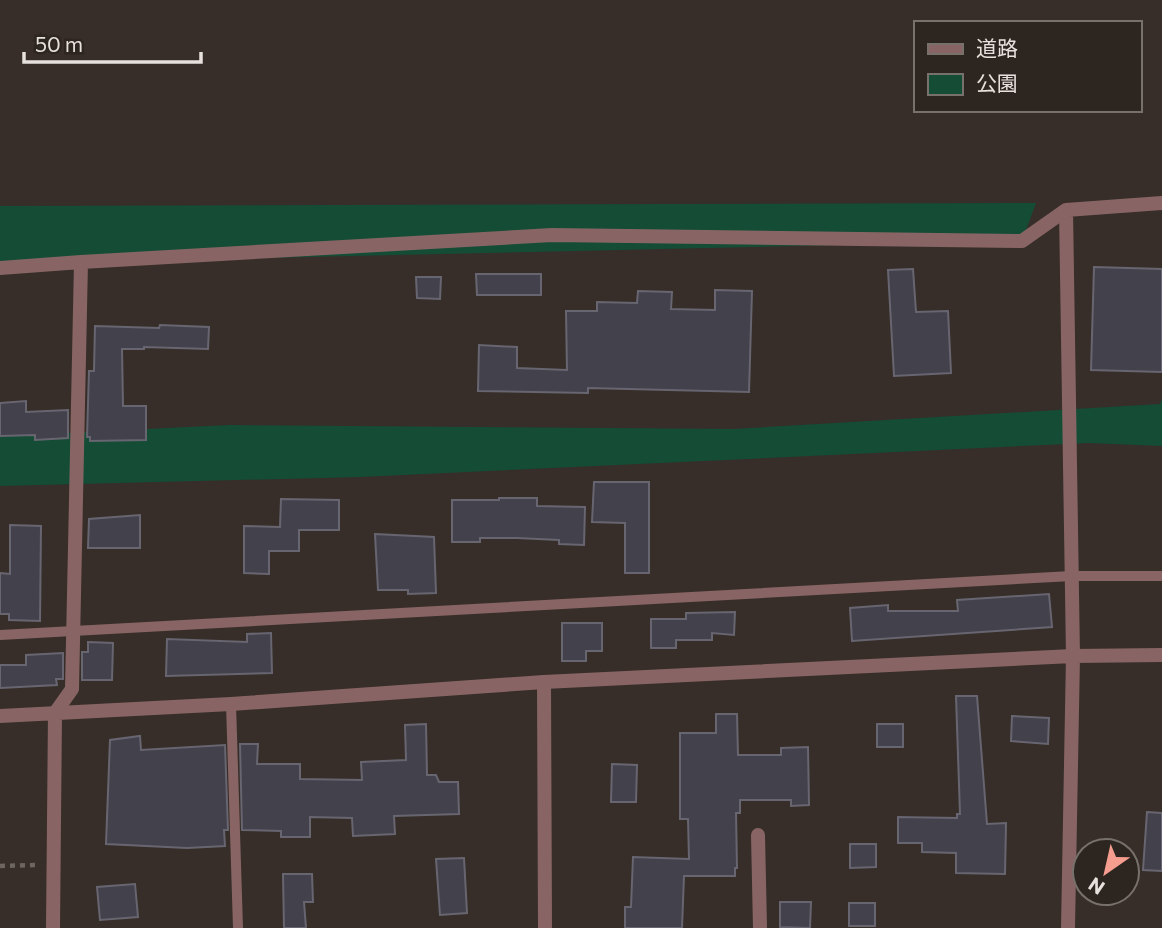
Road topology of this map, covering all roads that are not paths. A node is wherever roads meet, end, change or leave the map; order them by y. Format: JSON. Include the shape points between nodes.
{"nodes":[{"id":1,"x":1162,"y":203,"type":"edge"},
{"id":2,"x":1066,"y":209,"type":"junction"},
{"id":3,"x":81,"y":262,"type":"junction"},
{"id":4,"x":0,"y":268,"type":"edge"},
{"id":5,"x":1072,"y":576,"type":"junction"},
{"id":6,"x":1162,"y":576,"type":"edge"},
{"id":7,"x":73,"y":631,"type":"junction"},
{"id":8,"x":0,"y":635,"type":"edge"},
{"id":9,"x":1073,"y":656,"type":"junction"},
{"id":10,"x":1162,"y":656,"type":"edge"},
{"id":11,"x":544,"y":682,"type":"junction"},
{"id":12,"x":231,"y":704,"type":"junction"},
{"id":13,"x":55,"y":713,"type":"junction"},
{"id":14,"x":0,"y":716,"type":"edge"},
{"id":15,"x":758,"y":835,"type":"dead end"},
{"id":16,"x":1068,"y":926,"type":"edge"},
{"id":17,"x":53,"y":928,"type":"edge"},
{"id":18,"x":237,"y":928,"type":"edge"},
{"id":19,"x":545,"y":928,"type":"edge"},
{"id":20,"x":760,"y":928,"type":"edge"}],
"edges":[{"from":1,"to":2,"type":"street"},
{"from":2,"to":3,"type":"street","via":[[1022,241],[552,235]]},
{"from":2,"to":5,"type":"street"},
{"from":3,"to":4,"type":"street"},
{"from":3,"to":7,"type":"street"},
{"from":5,"to":6,"type":"lane"},
{"from":5,"to":7,"type":"lane"},
{"from":5,"to":9,"type":"street"},
{"from":7,"to":8,"type":"lane"},
{"from":7,"to":13,"type":"street","via":[[72,689]]},
{"from":9,"to":10,"type":"street"},
{"from":9,"to":11,"type":"street"},
{"from":9,"to":16,"type":"street"},
{"from":11,"to":12,"type":"street"},
{"from":11,"to":19,"type":"street"},
{"from":12,"to":13,"type":"street"},
{"from":12,"to":18,"type":"lane"},
{"from":13,"to":14,"type":"street"},
{"from":13,"to":17,"type":"street"},
{"from":15,"to":20,"type":"street"}]}
